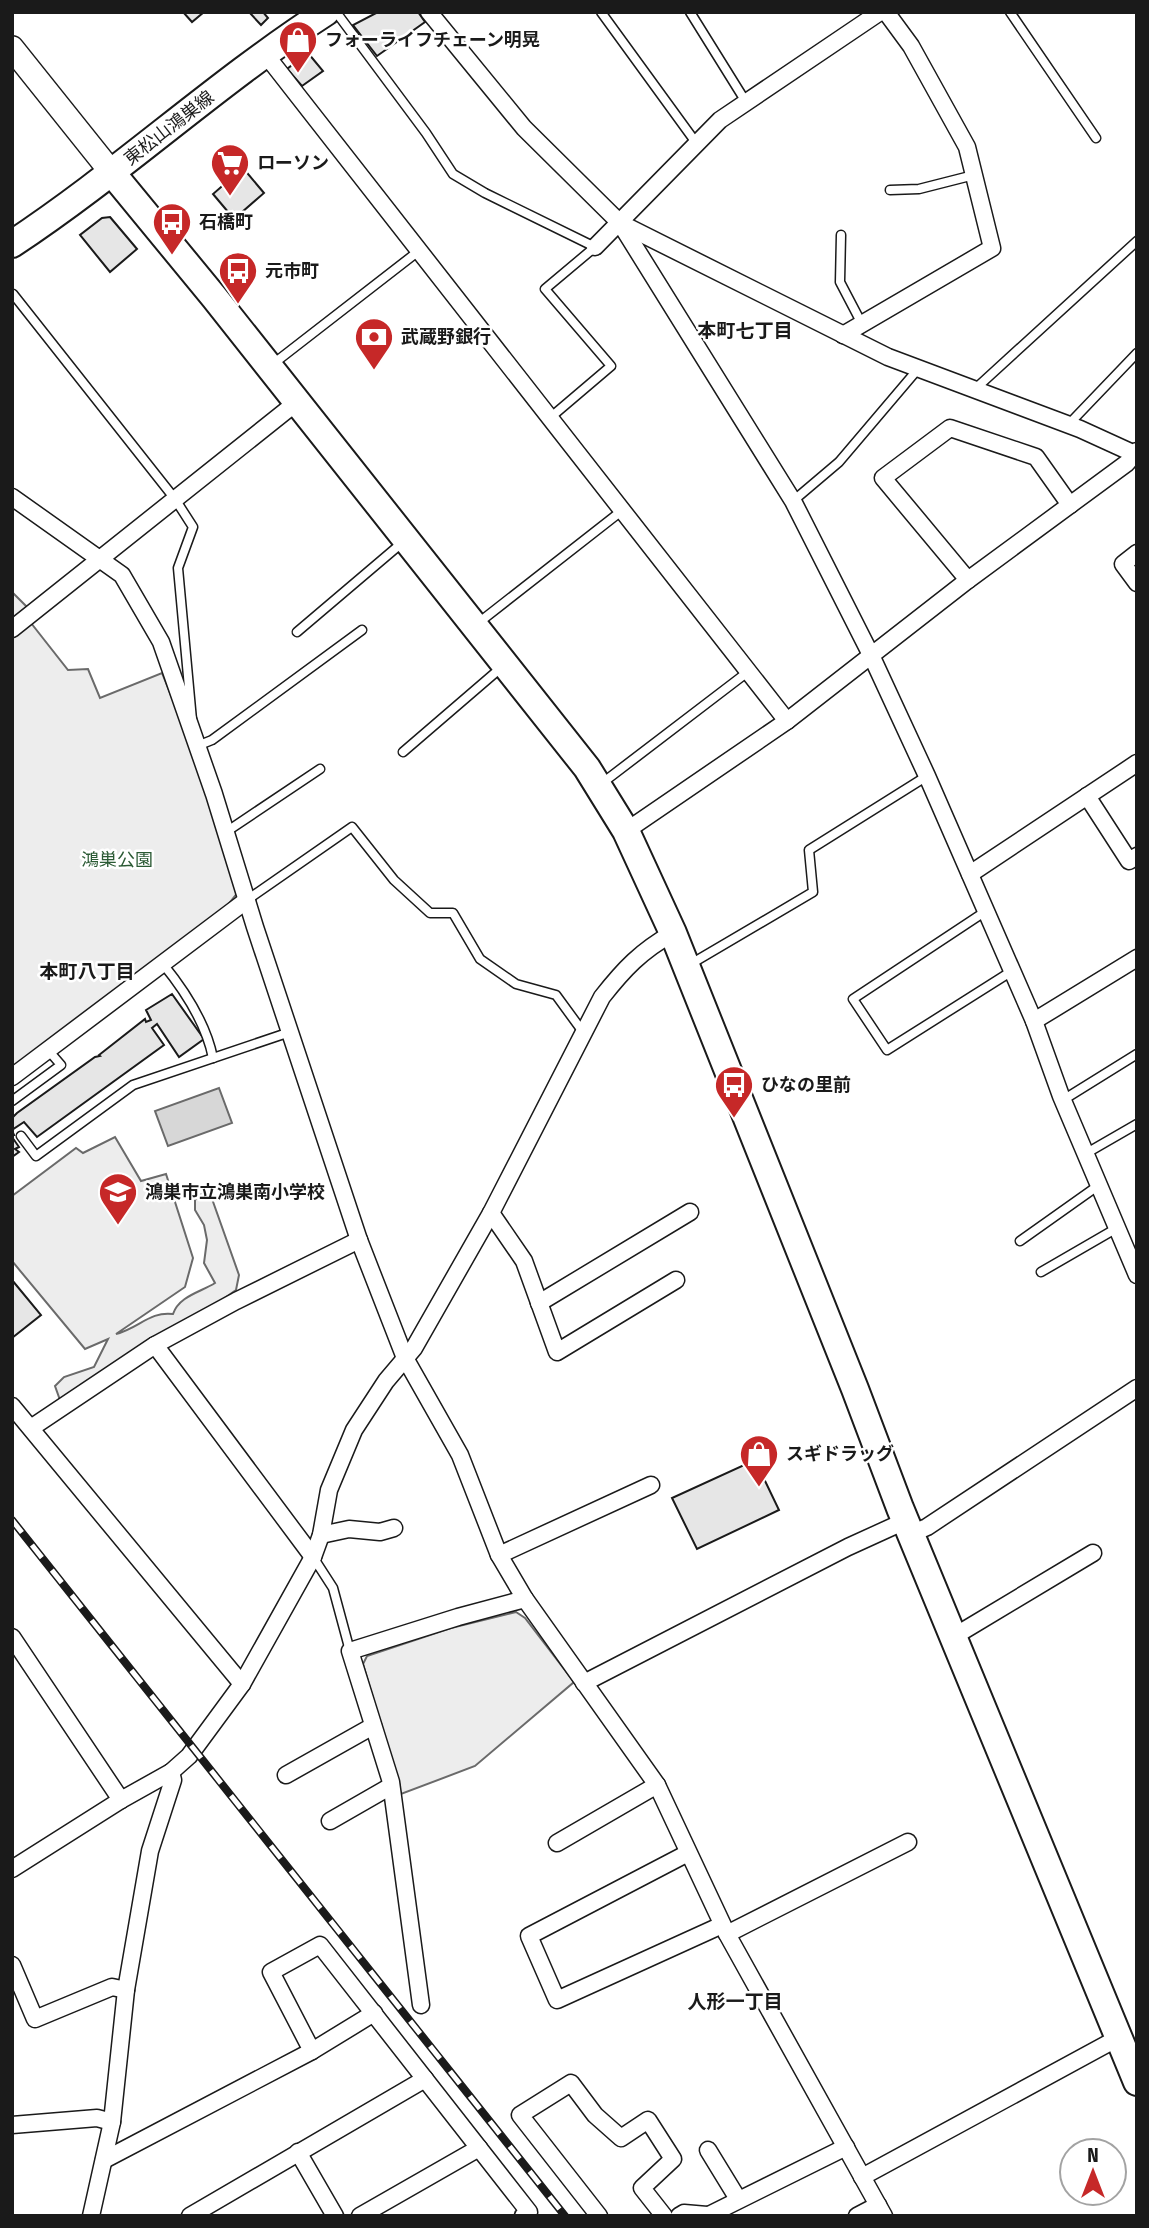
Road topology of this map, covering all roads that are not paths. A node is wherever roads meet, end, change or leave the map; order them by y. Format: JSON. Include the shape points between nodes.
{"nodes":[{"id":1,"x":326,"y":12,"type":"edge"},
{"id":2,"x":336,"y":12,"type":"edge"},
{"id":3,"x":429,"y":12,"type":"edge"},
{"id":4,"x":601,"y":12,"type":"edge"},
{"id":5,"x":690,"y":12,"type":"edge"},
{"id":6,"x":880,"y":12,"type":"edge"},
{"id":7,"x":886,"y":12,"type":"edge"},
{"id":8,"x":1010,"y":12,"type":"edge"},
{"id":9,"x":12,"y":48,"type":"edge"},
{"id":10,"x":266,"y":55,"type":"junction"},
{"id":11,"x":746,"y":102,"type":"junction"},
{"id":12,"x":1096,"y":138,"type":"dead end"},
{"id":13,"x":697,"y":144,"type":"junction"},
{"id":14,"x":112,"y":173,"type":"junction"},
{"id":15,"x":974,"y":175,"type":"junction"},
{"id":16,"x":890,"y":190,"type":"dead end"},
{"id":17,"x":620,"y":223,"type":"junction"},
{"id":18,"x":841,"y":235,"type":"dead end"},
{"id":19,"x":1137,"y":241,"type":"edge"},
{"id":20,"x":12,"y":244,"type":"edge"},
{"id":21,"x":595,"y":247,"type":"junction"},
{"id":22,"x":421,"y":250,"type":"junction"},
{"id":23,"x":12,"y":295,"type":"edge"},
{"id":24,"x":862,"y":324,"type":"junction"},
{"id":25,"x":843,"y":334,"type":"junction"},
{"id":26,"x":1137,"y":353,"type":"edge"},
{"id":27,"x":269,"y":367,"type":"junction"},
{"id":28,"x":918,"y":369,"type":"junction"},
{"id":29,"x":974,"y":390,"type":"junction"},
{"id":30,"x":297,"y":402,"type":"junction"},
{"id":31,"x":551,"y":417,"type":"junction"},
{"id":32,"x":1068,"y":425,"type":"junction"},
{"id":33,"x":1136,"y":454,"type":"edge"},
{"id":34,"x":12,"y":497,"type":"edge"},
{"id":35,"x":175,"y":499,"type":"junction"},
{"id":36,"x":793,"y":501,"type":"junction"},
{"id":37,"x":1070,"y":505,"type":"junction"},
{"id":38,"x":624,"y":509,"type":"junction"},
{"id":39,"x":405,"y":540,"type":"junction"},
{"id":40,"x":1137,"y":553,"type":"edge"},
{"id":41,"x":102,"y":559,"type":"junction"},
{"id":42,"x":968,"y":580,"type":"junction"},
{"id":43,"x":1137,"y":583,"type":"edge"},
{"id":44,"x":474,"y":626,"type":"junction"},
{"id":45,"x":12,"y":629,"type":"edge"},
{"id":46,"x":362,"y":630,"type":"dead end"},
{"id":47,"x":297,"y":632,"type":"dead end"},
{"id":48,"x":871,"y":655,"type":"junction"},
{"id":49,"x":505,"y":664,"type":"junction"},
{"id":50,"x":749,"y":671,"type":"junction"},
{"id":51,"x":787,"y":721,"type":"junction"},
{"id":52,"x":191,"y":730,"type":"junction"},
{"id":53,"x":197,"y":746,"type":"junction"},
{"id":54,"x":403,"y":752,"type":"dead end"},
{"id":55,"x":1137,"y":763,"type":"edge"},
{"id":56,"x":320,"y":769,"type":"dead end"},
{"id":57,"x":927,"y":776,"type":"junction"},
{"id":58,"x":598,"y":786,"type":"junction"},
{"id":59,"x":1087,"y":796,"type":"junction"},
{"id":60,"x":625,"y":831,"type":"junction"},
{"id":61,"x":226,"y":832,"type":"junction"},
{"id":62,"x":1137,"y":856,"type":"edge"},
{"id":63,"x":970,"y":874,"type":"junction"},
{"id":64,"x":247,"y":900,"type":"junction"},
{"id":65,"x":986,"y":911,"type":"junction"},
{"id":66,"x":673,"y":933,"type":"junction"},
{"id":67,"x":1137,"y":958,"type":"edge"},
{"id":68,"x":163,"y":964,"type":"junction"},
{"id":69,"x":686,"y":966,"type":"junction"},
{"id":70,"x":1012,"y":971,"type":"junction"},
{"id":71,"x":1034,"y":1021,"type":"junction"},
{"id":72,"x":290,"y":1032,"type":"junction"},
{"id":73,"x":583,"y":1032,"type":"junction"},
{"id":74,"x":48,"y":1050,"type":"junction"},
{"id":75,"x":1137,"y":1054,"type":"edge"},
{"id":76,"x":213,"y":1058,"type":"junction"},
{"id":77,"x":12,"y":1077,"type":"edge"},
{"id":78,"x":1063,"y":1100,"type":"junction"},
{"id":79,"x":12,"y":1101,"type":"edge"},
{"id":80,"x":1137,"y":1124,"type":"edge"},
{"id":81,"x":21,"y":1136,"type":"dead end"},
{"id":82,"x":1086,"y":1154,"type":"junction"},
{"id":83,"x":1099,"y":1185,"type":"junction"},
{"id":84,"x":690,"y":1212,"type":"dead end"},
{"id":85,"x":491,"y":1213,"type":"junction"},
{"id":86,"x":1117,"y":1228,"type":"junction"},
{"id":87,"x":359,"y":1240,"type":"junction"},
{"id":88,"x":1020,"y":1241,"type":"dead end"},
{"id":89,"x":1132,"y":1248,"type":"edge"},
{"id":90,"x":1041,"y":1272,"type":"dead end"},
{"id":91,"x":1137,"y":1275,"type":"edge"},
{"id":92,"x":676,"y":1280,"type":"dead end"},
{"id":93,"x":540,"y":1303,"type":"junction"},
{"id":94,"x":155,"y":1345,"type":"junction"},
{"id":95,"x":405,"y":1359,"type":"junction"},
{"id":96,"x":1137,"y":1388,"type":"edge"},
{"id":97,"x":12,"y":1406,"type":"edge"},
{"id":98,"x":31,"y":1428,"type":"junction"},
{"id":99,"x":651,"y":1485,"type":"dead end"},
{"id":100,"x":908,"y":1527,"type":"junction"},
{"id":101,"x":394,"y":1528,"type":"dead end"},
{"id":102,"x":321,"y":1535,"type":"junction"},
{"id":103,"x":1093,"y":1553,"type":"dead end"},
{"id":104,"x":499,"y":1555,"type":"junction"},
{"id":105,"x":313,"y":1557,"type":"junction"},
{"id":106,"x":525,"y":1599,"type":"junction"},
{"id":107,"x":12,"y":1637,"type":"edge"},
{"id":108,"x":953,"y":1637,"type":"junction"},
{"id":109,"x":350,"y":1651,"type":"junction"},
{"id":110,"x":584,"y":1683,"type":"junction"},
{"id":111,"x":242,"y":1684,"type":"junction"},
{"id":112,"x":373,"y":1726,"type":"junction"},
{"id":113,"x":171,"y":1772,"type":"junction"},
{"id":114,"x":286,"y":1775,"type":"dead end"},
{"id":115,"x":657,"y":1785,"type":"junction"},
{"id":116,"x":391,"y":1786,"type":"junction"},
{"id":117,"x":121,"y":1800,"type":"junction"},
{"id":118,"x":330,"y":1821,"type":"dead end"},
{"id":119,"x":557,"y":1843,"type":"dead end"},
{"id":120,"x":908,"y":1843,"type":"dead end"},
{"id":121,"x":688,"y":1853,"type":"junction"},
{"id":122,"x":15,"y":1861,"type":"edge"},
{"id":123,"x":724,"y":1929,"type":"junction"},
{"id":124,"x":12,"y":1965,"type":"edge"},
{"id":125,"x":126,"y":1990,"type":"junction"},
{"id":126,"x":421,"y":2005,"type":"dead end"},
{"id":127,"x":374,"y":2013,"type":"junction"},
{"id":128,"x":1118,"y":2038,"type":"junction"},
{"id":129,"x":312,"y":2051,"type":"junction"},
{"id":130,"x":1134,"y":2068,"type":"edge"},
{"id":131,"x":425,"y":2079,"type":"junction"},
{"id":132,"x":113,"y":2122,"type":"junction"},
{"id":133,"x":12,"y":2125,"type":"edge"},
{"id":134,"x":846,"y":2147,"type":"junction"},
{"id":135,"x":479,"y":2148,"type":"junction"},
{"id":136,"x":708,"y":2150,"type":"dead end"},
{"id":137,"x":298,"y":2152,"type":"junction"},
{"id":138,"x":104,"y":2160,"type":"junction"},
{"id":139,"x":862,"y":2177,"type":"junction"},
{"id":140,"x":738,"y":2199,"type":"junction"},
{"id":141,"x":881,"y":2210,"type":"edge"},
{"id":142,"x":707,"y":2215,"type":"edge"},
{"id":143,"x":91,"y":2216,"type":"edge"},
{"id":144,"x":190,"y":2216,"type":"edge"},
{"id":145,"x":335,"y":2216,"type":"edge"},
{"id":146,"x":360,"y":2216,"type":"edge"},
{"id":147,"x":523,"y":2216,"type":"edge"},
{"id":148,"x":599,"y":2216,"type":"edge"},
{"id":149,"x":664,"y":2216,"type":"edge"},
{"id":150,"x":679,"y":2216,"type":"edge"},
{"id":151,"x":857,"y":2216,"type":"edge"}],
"edges":[{"from":1,"to":10,"type":"main road","name":"東松山鴻巣線"},
{"from":2,"to":21,"type":"lane","via":[[453,174]]},
{"from":3,"to":17,"type":"street","via":[[524,128]]},
{"from":4,"to":13,"type":"lane"},
{"from":5,"to":11,"type":"lane"},
{"from":6,"to":11,"type":"street"},
{"from":7,"to":15,"type":"street","via":[[911,46],[967,147]]},
{"from":8,"to":12,"type":"lane"},
{"from":9,"to":14,"type":"main road"},
{"from":10,"to":14,"type":"main road","name":"東松山鴻巣線","via":[[178,118]]},
{"from":10,"to":22,"type":"street"},
{"from":11,"to":13,"type":"street"},
{"from":13,"to":17,"type":"street"},
{"from":14,"to":20,"type":"main road","name":"東松山鴻巣線"},
{"from":14,"to":27,"type":"main road"},
{"from":15,"to":16,"type":"lane","via":[[919,189]]},
{"from":15,"to":24,"type":"street","via":[[992,248]]},
{"from":17,"to":21,"type":"street"},
{"from":17,"to":25,"type":"street"},
{"from":17,"to":36,"type":"street"},
{"from":18,"to":24,"type":"lane","via":[[840,282]]},
{"from":19,"to":29,"type":"lane"},
{"from":21,"to":31,"type":"lane","via":[[545,289],[611,366]]},
{"from":22,"to":27,"type":"lane"},
{"from":22,"to":31,"type":"street"},
{"from":23,"to":35,"type":"lane"},
{"from":24,"to":25,"type":"street"},
{"from":25,"to":28,"type":"street"},
{"from":26,"to":32,"type":"lane"},
{"from":27,"to":30,"type":"main road"},
{"from":28,"to":29,"type":"street"},
{"from":28,"to":36,"type":"lane","via":[[839,462]]},
{"from":29,"to":32,"type":"street"},
{"from":30,"to":35,"type":"street"},
{"from":30,"to":39,"type":"main road"},
{"from":31,"to":38,"type":"street"},
{"from":32,"to":33,"type":"street"},
{"from":33,"to":37,"type":"street"},
{"from":34,"to":41,"type":"street"},
{"from":35,"to":41,"type":"street"},
{"from":35,"to":52,"type":"lane","via":[[193,527],[178,568],[193,710]]},
{"from":36,"to":48,"type":"street"},
{"from":37,"to":42,"type":"street"},
{"from":37,"to":42,"type":"street","via":[[1036,457],[950,428],[883,478]]},
{"from":38,"to":44,"type":"lane"},
{"from":38,"to":50,"type":"street"},
{"from":39,"to":44,"type":"main road"},
{"from":39,"to":47,"type":"lane"},
{"from":40,"to":43,"type":"street","via":[[1123,564]]},
{"from":41,"to":45,"type":"street"},
{"from":41,"to":52,"type":"street","via":[[122,575],[161,642]]},
{"from":42,"to":48,"type":"street"},
{"from":44,"to":49,"type":"main road"},
{"from":46,"to":53,"type":"lane","via":[[212,740]]},
{"from":48,"to":51,"type":"street"},
{"from":48,"to":57,"type":"street"},
{"from":49,"to":54,"type":"lane"},
{"from":49,"to":58,"type":"main road"},
{"from":50,"to":51,"type":"street"},
{"from":50,"to":58,"type":"lane"},
{"from":51,"to":60,"type":"street"},
{"from":52,"to":53,"type":"street"},
{"from":53,"to":61,"type":"street"},
{"from":55,"to":59,"type":"street"},
{"from":56,"to":61,"type":"lane"},
{"from":57,"to":63,"type":"street"},
{"from":57,"to":69,"type":"lane","via":[[809,849],[813,892]]},
{"from":58,"to":60,"type":"main road"},
{"from":59,"to":62,"type":"street","via":[[1129,861]]},
{"from":59,"to":63,"type":"street"},
{"from":60,"to":66,"type":"main road"},
{"from":61,"to":64,"type":"street"},
{"from":63,"to":65,"type":"street"},
{"from":64,"to":68,"type":"street"},
{"from":64,"to":72,"type":"street"},
{"from":64,"to":73,"type":"lane","via":[[352,827],[394,880],[430,913],[453,913],[480,959],[516,984],[556,995]]},
{"from":65,"to":70,"type":"street"},
{"from":65,"to":70,"type":"lane","via":[[853,999],[887,1050]]},
{"from":66,"to":69,"type":"main road"},
{"from":66,"to":73,"type":"street","via":[[626,966]]},
{"from":67,"to":71,"type":"street"},
{"from":68,"to":74,"type":"street"},
{"from":68,"to":76,"type":"lane","via":[[183,988]]},
{"from":69,"to":100,"type":"main road"},
{"from":70,"to":71,"type":"street"},
{"from":71,"to":78,"type":"street"},
{"from":72,"to":76,"type":"lane"},
{"from":72,"to":87,"type":"street"},
{"from":73,"to":85,"type":"street"},
{"from":74,"to":77,"type":"street"},
{"from":74,"to":79,"type":"lane","via":[[61,1065]]},
{"from":75,"to":78,"type":"lane"},
{"from":76,"to":81,"type":"lane","via":[[134,1085],[36,1156]]},
{"from":78,"to":82,"type":"street"},
{"from":80,"to":82,"type":"lane"},
{"from":82,"to":83,"type":"street"},
{"from":83,"to":86,"type":"street"},
{"from":83,"to":88,"type":"lane"},
{"from":84,"to":93,"type":"street"},
{"from":85,"to":93,"type":"street","via":[[524,1261]]},
{"from":85,"to":95,"type":"street"},
{"from":86,"to":89,"type":"street"},
{"from":86,"to":90,"type":"lane"},
{"from":87,"to":94,"type":"street"},
{"from":87,"to":95,"type":"street"},
{"from":89,"to":91,"type":"street"},
{"from":92,"to":93,"type":"street","via":[[557,1352]]},
{"from":94,"to":98,"type":"street"},
{"from":94,"to":105,"type":"street"},
{"from":95,"to":102,"type":"street","via":[[354,1430],[329,1490]]},
{"from":95,"to":104,"type":"street","via":[[460,1455]]},
{"from":96,"to":100,"type":"street","via":[[927,1527]]},
{"from":97,"to":98,"type":"street"},
{"from":98,"to":111,"type":"street"},
{"from":99,"to":104,"type":"street"},
{"from":100,"to":108,"type":"main road"},
{"from":100,"to":110,"type":"street","via":[[848,1547]]},
{"from":101,"to":102,"type":"street"},
{"from":102,"to":105,"type":"street"},
{"from":103,"to":108,"type":"street"},
{"from":104,"to":106,"type":"street"},
{"from":105,"to":109,"type":"lane","via":[[333,1588]]},
{"from":105,"to":111,"type":"street"},
{"from":106,"to":109,"type":"street"},
{"from":106,"to":110,"type":"street"},
{"from":107,"to":117,"type":"street"},
{"from":108,"to":128,"type":"main road"},
{"from":109,"to":112,"type":"street"},
{"from":110,"to":115,"type":"street"},
{"from":111,"to":113,"type":"street","via":[[194,1750]]},
{"from":112,"to":114,"type":"street"},
{"from":112,"to":116,"type":"street"},
{"from":113,"to":117,"type":"street"},
{"from":113,"to":125,"type":"street","via":[[173,1780],[150,1851]]},
{"from":115,"to":119,"type":"street"},
{"from":115,"to":121,"type":"street"},
{"from":116,"to":118,"type":"street"},
{"from":116,"to":126,"type":"street"},
{"from":117,"to":122,"type":"street"},
{"from":120,"to":123,"type":"street"},
{"from":121,"to":123,"type":"street"},
{"from":121,"to":123,"type":"street","via":[[529,1936],[557,2000]]},
{"from":123,"to":134,"type":"street"},
{"from":124,"to":125,"type":"street","via":[[36,2020],[112,1987]]},
{"from":125,"to":132,"type":"street"},
{"from":127,"to":129,"type":"street"},
{"from":127,"to":129,"type":"street","via":[[320,1945],[271,1972]]},
{"from":127,"to":131,"type":"street"},
{"from":128,"to":130,"type":"main road"},
{"from":128,"to":139,"type":"street"},
{"from":129,"to":138,"type":"street"},
{"from":131,"to":135,"type":"street"},
{"from":131,"to":137,"type":"street"},
{"from":132,"to":133,"type":"street","via":[[97,2118]]},
{"from":132,"to":138,"type":"street"},
{"from":134,"to":139,"type":"street"},
{"from":134,"to":140,"type":"street"},
{"from":135,"to":146,"type":"street"},
{"from":135,"to":147,"type":"street","via":[[529,2212]]},
{"from":136,"to":140,"type":"street"},
{"from":137,"to":144,"type":"street"},
{"from":137,"to":145,"type":"street"},
{"from":138,"to":143,"type":"street"},
{"from":139,"to":141,"type":"street"},
{"from":140,"to":142,"type":"street"},
{"from":141,"to":151,"type":"street"},
{"from":142,"to":150,"type":"street"},
{"from":148,"to":149,"type":"street","via":[[520,2116],[571,2083],[595,2116],[621,2138],[648,2120],[673,2159],[642,2188]]}]}
